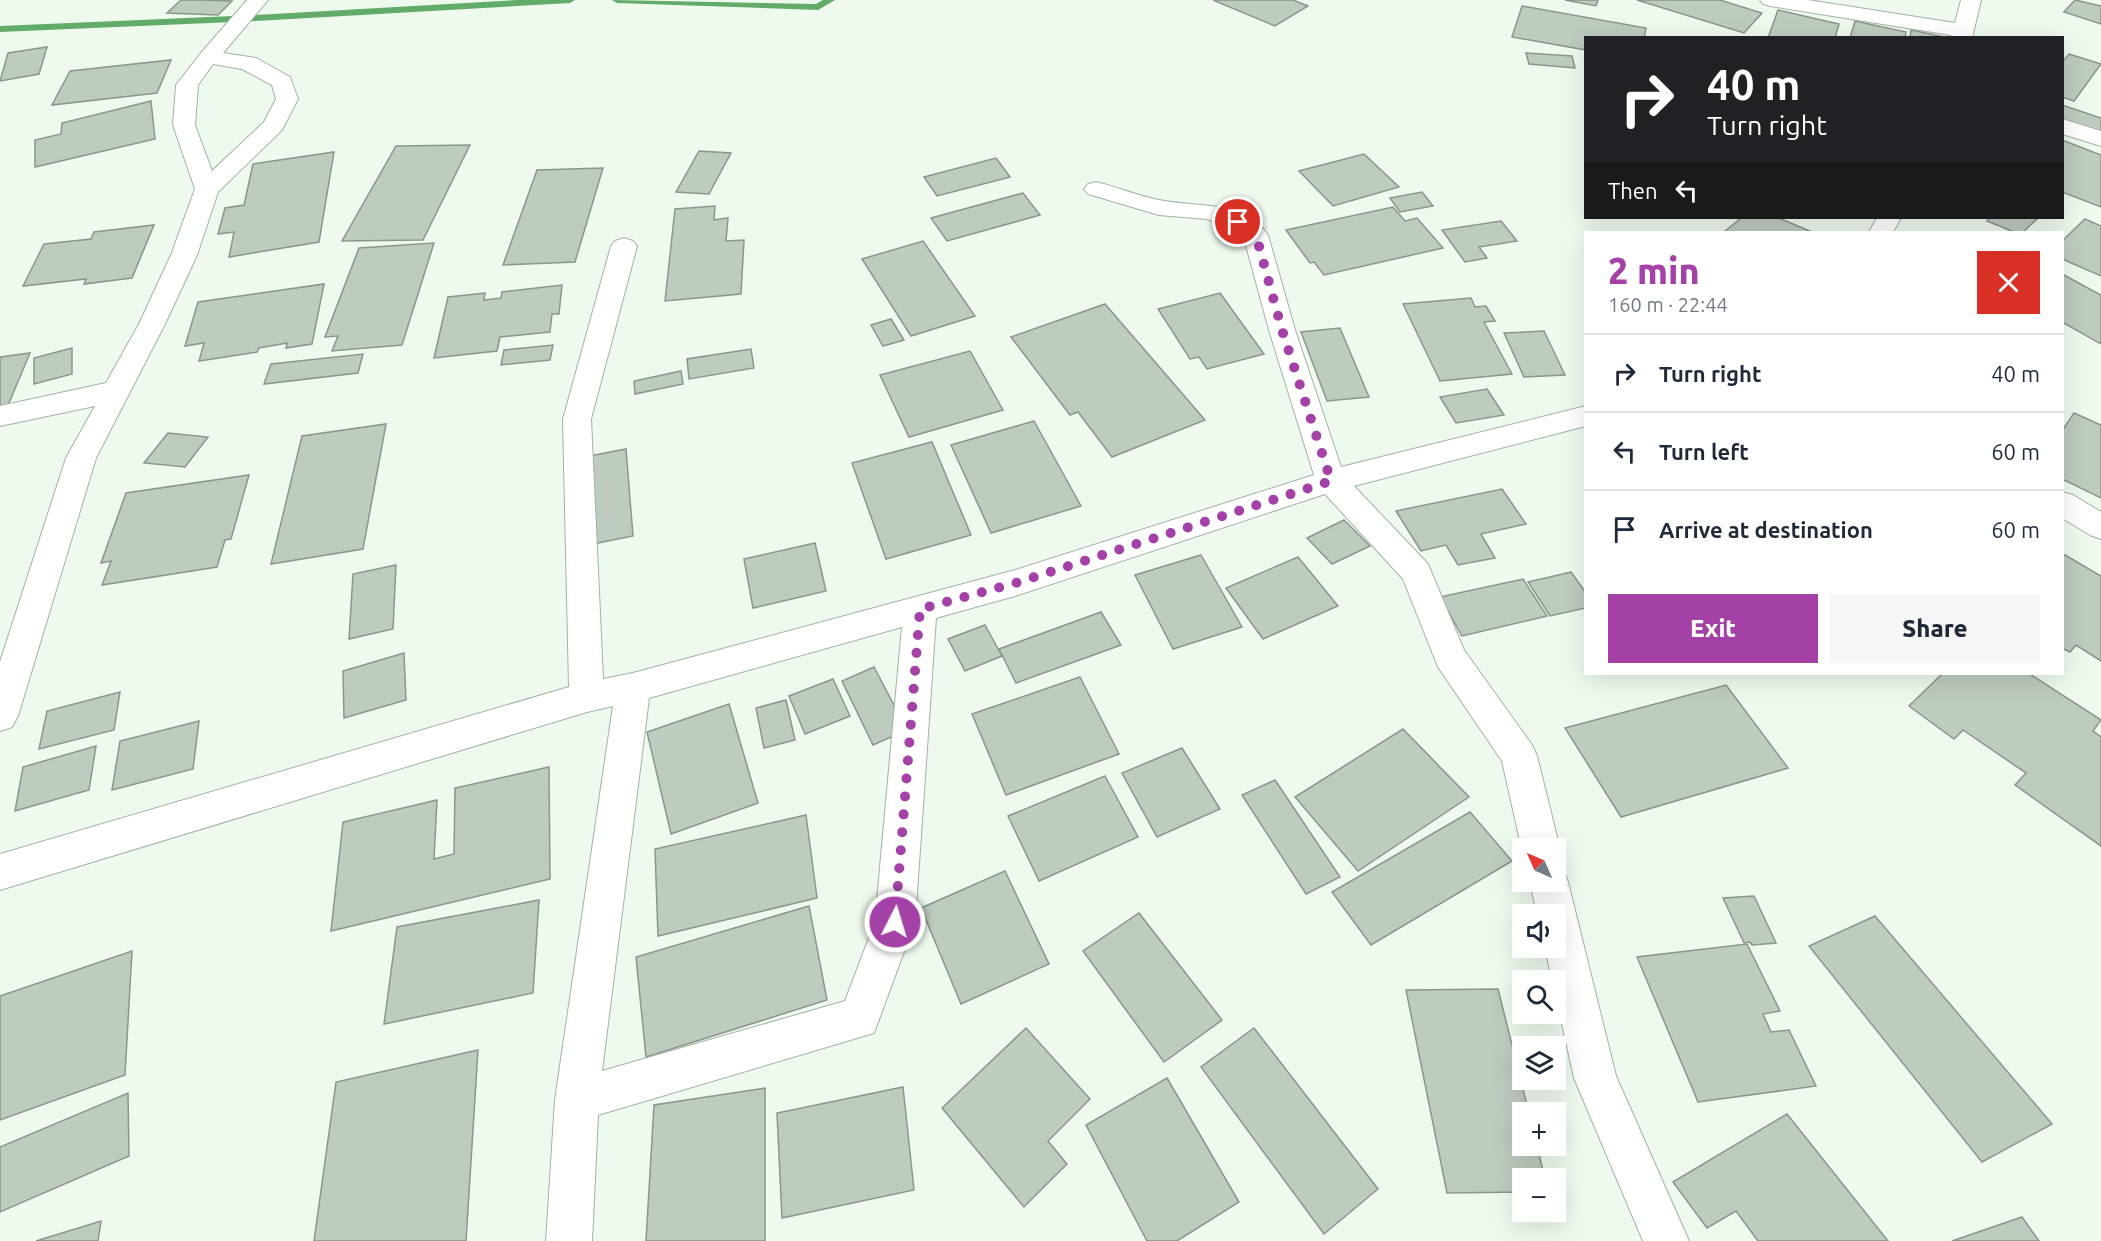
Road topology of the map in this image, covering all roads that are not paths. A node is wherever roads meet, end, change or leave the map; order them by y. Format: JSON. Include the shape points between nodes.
{"nodes":[{"id":1,"x":1770,"y":0,"type":"edge"},
{"id":2,"x":1971,"y":0,"type":"edge"},
{"id":3,"x":246,"y":13,"type":"edge"},
{"id":4,"x":1962,"y":34,"type":"edge"},
{"id":5,"x":208,"y":57,"type":"junction"},
{"id":6,"x":2064,"y":127,"type":"edge"},
{"id":7,"x":2101,"y":139,"type":"edge"},
{"id":8,"x":207,"y":189,"type":"junction"},
{"id":9,"x":1096,"y":189,"type":"dead end"},
{"id":10,"x":624,"y":246,"type":"dead end"},
{"id":11,"x":117,"y":391,"type":"junction"},
{"id":12,"x":0,"y":416,"type":"edge"},
{"id":13,"x":1584,"y":417,"type":"edge"},
{"id":14,"x":1331,"y":481,"type":"junction"},
{"id":15,"x":2064,"y":504,"type":"edge"},
{"id":16,"x":2101,"y":526,"type":"edge"},
{"id":17,"x":920,"y":609,"type":"junction"},
{"id":18,"x":633,"y":688,"type":"junction"},
{"id":19,"x":587,"y":697,"type":"junction"},
{"id":20,"x":0,"y":716,"type":"edge"},
{"id":21,"x":1538,"y":838,"type":"edge"},
{"id":22,"x":0,"y":872,"type":"edge"},
{"id":23,"x":1551,"y":892,"type":"edge"},
{"id":24,"x":577,"y":1100,"type":"junction"},
{"id":25,"x":569,"y":1241,"type":"edge"},
{"id":26,"x":1666,"y":1241,"type":"edge"}],
"edges":[{"from":1,"to":4,"type":"street"},
{"from":2,"to":4,"type":"street"},
{"from":3,"to":5,"type":"street"},
{"from":5,"to":8,"type":"street","via":[[187,85],[184,125]]},
{"from":5,"to":8,"type":"street","via":[[248,63],[267,73],[282,82],[287,99],[274,126]]},
{"from":6,"to":7,"type":"street"},
{"from":8,"to":11,"type":"street","via":[[184,255]]},
{"from":9,"to":14,"type":"street","via":[[1159,208],[1211,212],[1238,222],[1256,235]]},
{"from":10,"to":19,"type":"street","via":[[577,419]]},
{"from":11,"to":12,"type":"street"},
{"from":11,"to":20,"type":"street","via":[[81,458]]},
{"from":13,"to":14,"type":"street"},
{"from":14,"to":17,"type":"street","via":[[1016,583]]},
{"from":14,"to":21,"type":"street","via":[[1417,573],[1450,657],[1519,756]]},
{"from":15,"to":16,"type":"street"},
{"from":17,"to":18,"type":"street"},
{"from":17,"to":24,"type":"street","via":[[895,922],[859,1018]]},
{"from":18,"to":19,"type":"street"},
{"from":18,"to":24,"type":"street"},
{"from":19,"to":22,"type":"street"},
{"from":23,"to":26,"type":"street","via":[[1595,1078]]},
{"from":24,"to":25,"type":"street"}]}
